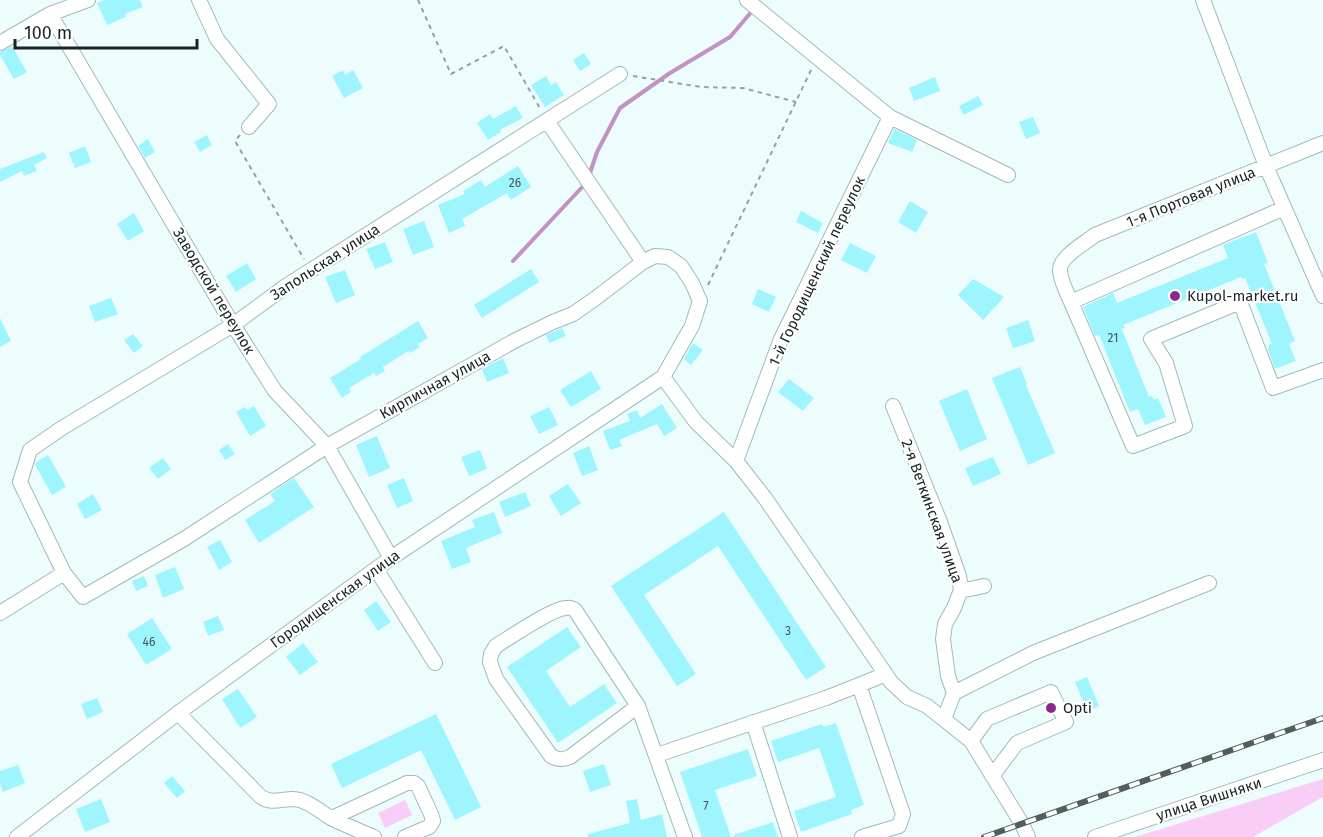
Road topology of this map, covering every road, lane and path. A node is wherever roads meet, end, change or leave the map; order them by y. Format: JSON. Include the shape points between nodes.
{"nodes":[{"id":1,"x":88,"y":0,"type":"edge"},
{"id":2,"x":199,"y":0,"type":"edge"},
{"id":3,"x":418,"y":0,"type":"edge"},
{"id":4,"x":1203,"y":0,"type":"edge"},
{"id":5,"x":748,"y":1,"type":"edge"},
{"id":6,"x":50,"y":14,"type":"junction"},
{"id":7,"x":0,"y":43,"type":"edge"},
{"id":8,"x":817,"y":58,"type":"junction"},
{"id":9,"x":620,"y":74,"type":"joint"},
{"id":10,"x":796,"y":102,"type":"junction"},
{"id":11,"x":890,"y":117,"type":"junction"},
{"id":12,"x":547,"y":120,"type":"junction"},
{"id":13,"x":249,"y":127,"type":"joint"},
{"id":14,"x":1323,"y":143,"type":"edge"},
{"id":15,"x":1266,"y":166,"type":"junction"},
{"id":16,"x":1008,"y":175,"type":"dead end"},
{"id":17,"x":1284,"y":208,"type":"junction"},
{"id":18,"x":642,"y":262,"type":"junction"},
{"id":19,"x":310,"y":270,"type":"junction"},
{"id":20,"x":1323,"y":296,"type":"edge"},
{"id":21,"x":700,"y":301,"type":"junction"},
{"id":22,"x":1071,"y":303,"type":"junction"},
{"id":23,"x":233,"y":325,"type":"junction"},
{"id":24,"x":1323,"y":370,"type":"edge"},
{"id":25,"x":663,"y":377,"type":"junction"},
{"id":26,"x":893,"y":406,"type":"dead end"},
{"id":27,"x":327,"y":446,"type":"junction"},
{"id":28,"x":735,"y":461,"type":"junction"},
{"id":29,"x":391,"y":558,"type":"junction"},
{"id":30,"x":376,"y":569,"type":"junction"},
{"id":31,"x":64,"y":573,"type":"junction"},
{"id":32,"x":1209,"y":583,"type":"dead end"},
{"id":33,"x":984,"y":586,"type":"dead end"},
{"id":34,"x":961,"y":590,"type":"junction"},
{"id":35,"x":0,"y":613,"type":"edge"},
{"id":36,"x":435,"y":663,"type":"dead end"},
{"id":37,"x":886,"y":674,"type":"junction"},
{"id":38,"x":859,"y":685,"type":"junction"},
{"id":39,"x":954,"y":693,"type":"junction"},
{"id":40,"x":639,"y":706,"type":"junction"},
{"id":41,"x":178,"y":713,"type":"junction"},
{"id":42,"x":944,"y":719,"type":"junction"},
{"id":43,"x":753,"y":723,"type":"junction"},
{"id":44,"x":971,"y":741,"type":"junction"},
{"id":45,"x":657,"y":755,"type":"junction"},
{"id":46,"x":1323,"y":760,"type":"edge"},
{"id":47,"x":992,"y":776,"type":"junction"},
{"id":48,"x":332,"y":818,"type":"junction"},
{"id":49,"x":1102,"y":836,"type":"edge"},
{"id":50,"x":17,"y":837,"type":"edge"},
{"id":51,"x":375,"y":837,"type":"edge"},
{"id":52,"x":405,"y":837,"type":"edge"},
{"id":53,"x":685,"y":837,"type":"edge"},
{"id":54,"x":790,"y":837,"type":"edge"},
{"id":55,"x":862,"y":837,"type":"edge"},
{"id":56,"x":1028,"y":837,"type":"edge"}],
"edges":[{"from":1,"to":6,"type":"street"},
{"from":2,"to":13,"type":"street","via":[[217,39],[269,104]]},
{"from":3,"to":12,"type":"path","via":[[451,74],[504,46]]},
{"from":4,"to":15,"type":"street"},
{"from":5,"to":8,"type":"street"},
{"from":6,"to":7,"type":"street"},
{"from":6,"to":23,"type":"street","name":"Заводской переулок"},
{"from":8,"to":10,"type":"path"},
{"from":8,"to":11,"type":"street"},
{"from":9,"to":10,"type":"path","via":[[700,87],[743,88]]},
{"from":9,"to":12,"type":"street","name":"Запольская улица"},
{"from":10,"to":21,"type":"path"},
{"from":11,"to":16,"type":"street"},
{"from":11,"to":28,"type":"street","name":"1-й Городищенский переулок","via":[[781,339]]},
{"from":12,"to":18,"type":"street"},
{"from":12,"to":19,"type":"street","name":"Запольская улица"},
{"from":13,"to":19,"type":"path","via":[[235,141]]},
{"from":14,"to":15,"type":"street","name":"1-я Портовая улица"},
{"from":15,"to":17,"type":"street"},
{"from":15,"to":22,"type":"street","name":"1-я Портовая улица","via":[[1095,235],[1064,259],[1059,268]]},
{"from":17,"to":20,"type":"street"},
{"from":17,"to":22,"type":"street"},
{"from":18,"to":21,"type":"street","via":[[655,256],[668,257],[681,266]]},
{"from":18,"to":27,"type":"street","name":"Кирпичная улица","via":[[573,314],[516,340]]},
{"from":19,"to":23,"type":"street","name":"Запольская улица"},
{"from":21,"to":25,"type":"street","via":[[692,326]]},
{"from":22,"to":24,"type":"street","via":[[1133,446],[1185,426],[1166,363],[1151,339],[1240,302],[1272,388]]},
{"from":23,"to":27,"type":"street","name":"Заводской переулок","via":[[275,391]]},
{"from":23,"to":31,"type":"street","name":"Запольская улица","via":[[30,450],[20,482]]},
{"from":25,"to":28,"type":"street","via":[[696,422]]},
{"from":25,"to":29,"type":"street","name":"Городищенская улица"},
{"from":26,"to":34,"type":"street","name":"2-я Веткинская улица","via":[[940,522]]},
{"from":27,"to":29,"type":"street","name":"Заводской переулок"},
{"from":27,"to":31,"type":"street","name":"Кирпичная улица","via":[[184,539],[83,597]]},
{"from":28,"to":37,"type":"street","via":[[765,498]]},
{"from":29,"to":30,"type":"street","name":"Городищенская улица"},
{"from":30,"to":36,"type":"street"},
{"from":30,"to":41,"type":"street","name":"Городищенская улица"},
{"from":31,"to":35,"type":"street"},
{"from":32,"to":39,"type":"street","via":[[1033,653]]},
{"from":33,"to":34,"type":"street"},
{"from":34,"to":39,"type":"street","name":"2-я Веткинская улица","via":[[945,624],[943,639]]},
{"from":37,"to":38,"type":"street"},
{"from":37,"to":42,"type":"street","via":[[907,698]]},
{"from":38,"to":43,"type":"street"},
{"from":38,"to":55,"type":"street","via":[[903,814],[899,826]]},
{"from":39,"to":42,"type":"street"},
{"from":40,"to":40,"type":"street","via":[[570,608],[550,614],[496,646],[491,654],[496,678],[555,759],[570,757]]},
{"from":40,"to":45,"type":"street"},
{"from":41,"to":48,"type":"street","via":[[261,797],[273,801],[294,799]]},
{"from":41,"to":50,"type":"street","name":"Городищенская улица"},
{"from":42,"to":44,"type":"street"},
{"from":43,"to":45,"type":"street"},
{"from":43,"to":54,"type":"street"},
{"from":44,"to":47,"type":"street"},
{"from":44,"to":47,"type":"street","via":[[987,718],[1051,692],[1066,722],[1017,743]]},
{"from":45,"to":53,"type":"street"},
{"from":46,"to":49,"type":"street","name":"улица Вишняки"},
{"from":47,"to":56,"type":"street"},
{"from":48,"to":51,"type":"street"},
{"from":48,"to":52,"type":"street","via":[[414,783],[433,821],[429,827]]}]}
